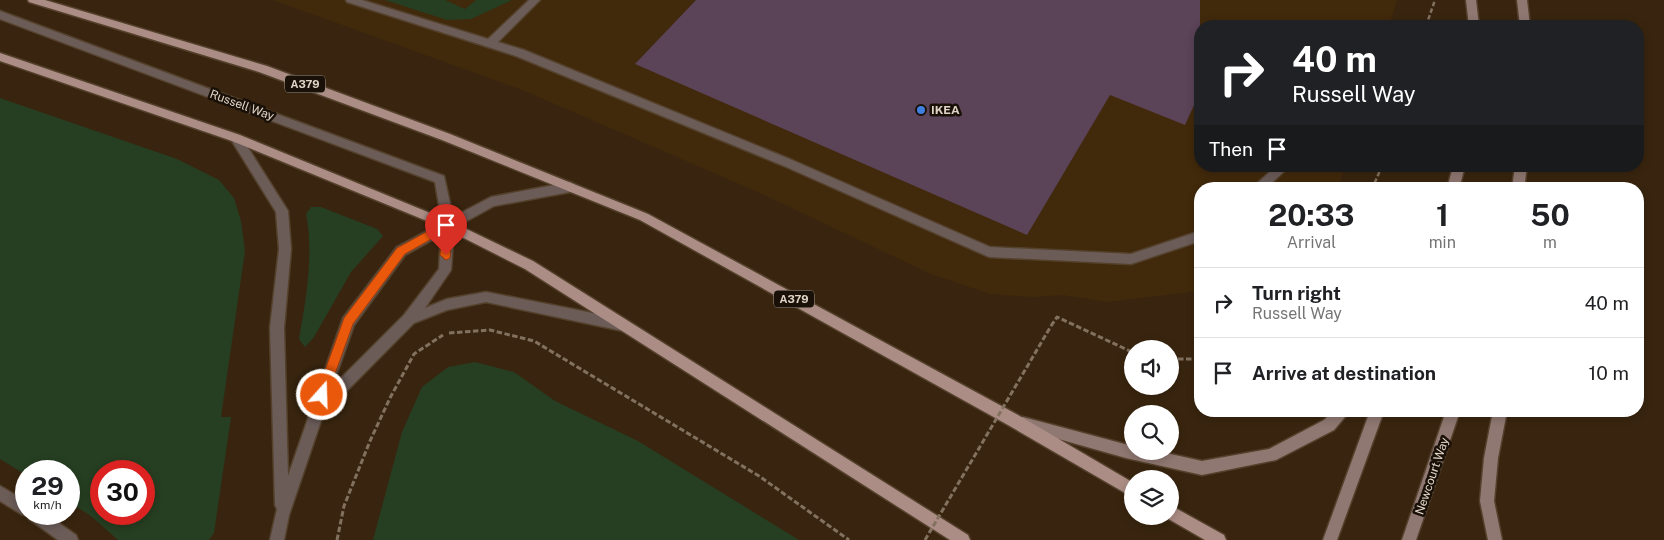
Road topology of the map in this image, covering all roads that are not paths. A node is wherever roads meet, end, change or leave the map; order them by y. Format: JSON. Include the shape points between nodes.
{"nodes":[{"id":1,"x":33,"y":0,"type":"edge"},
{"id":2,"x":351,"y":0,"type":"edge"},
{"id":3,"x":535,"y":0,"type":"edge"},
{"id":4,"x":1471,"y":0,"type":"edge"},
{"id":5,"x":1522,"y":0,"type":"edge"},
{"id":6,"x":0,"y":15,"type":"edge"},
{"id":7,"x":1473,"y":20,"type":"edge"},
{"id":8,"x":1525,"y":20,"type":"edge"},
{"id":9,"x":490,"y":44,"type":"junction"},
{"id":10,"x":0,"y":57,"type":"edge"},
{"id":11,"x":236,"y":138,"type":"junction"},
{"id":12,"x":1277,"y":172,"type":"edge"},
{"id":13,"x":1265,"y":182,"type":"edge"},
{"id":14,"x":570,"y":187,"type":"junction"},
{"id":15,"x":448,"y":225,"type":"junction"},
{"id":16,"x":1194,"y":238,"type":"edge"},
{"id":17,"x":410,"y":319,"type":"junction"},
{"id":18,"x":626,"y":325,"type":"junction"},
{"id":19,"x":316,"y":413,"type":"junction"},
{"id":20,"x":1337,"y":417,"type":"edge"},
{"id":21,"x":1376,"y":417,"type":"edge"},
{"id":22,"x":1452,"y":417,"type":"edge"},
{"id":23,"x":1499,"y":417,"type":"edge"},
{"id":24,"x":1013,"y":420,"type":"junction"},
{"id":25,"x":1124,"y":485,"type":"edge"},
{"id":26,"x":0,"y":493,"type":"edge"},
{"id":27,"x":15,"y":502,"type":"edge"},
{"id":28,"x":282,"y":515,"type":"junction"},
{"id":29,"x":1179,"y":517,"type":"edge"},
{"id":30,"x":50,"y":525,"type":"edge"},
{"id":31,"x":71,"y":540,"type":"edge"},
{"id":32,"x":277,"y":540,"type":"edge"},
{"id":33,"x":963,"y":540,"type":"edge"},
{"id":34,"x":1219,"y":540,"type":"edge"},
{"id":35,"x":1330,"y":540,"type":"edge"},
{"id":36,"x":1409,"y":540,"type":"edge"},
{"id":37,"x":1494,"y":540,"type":"edge"}],
"edges":[{"from":1,"to":14,"type":"main road","number":"A379","via":[[263,69]]},
{"from":2,"to":9,"type":"street"},
{"from":3,"to":9,"type":"street"},
{"from":4,"to":7,"type":"street"},
{"from":5,"to":8,"type":"street"},
{"from":6,"to":15,"type":"street","name":"Russell Way","via":[[440,178]]},
{"from":9,"to":16,"type":"street","via":[[520,53],[779,159],[989,252],[1130,259]]},
{"from":10,"to":11,"type":"main road"},
{"from":11,"to":15,"type":"main road"},
{"from":11,"to":28,"type":"street","name":"Russell Way","via":[[282,210],[285,249],[277,328]]},
{"from":12,"to":13,"type":"street"},
{"from":14,"to":15,"type":"street","name":"Russell Way","via":[[491,202]]},
{"from":14,"to":24,"type":"main road","number":"A379","via":[[644,216]]},
{"from":15,"to":17,"type":"street","name":"Russell Way","via":[[444,270]]},
{"from":15,"to":18,"type":"main road","via":[[529,266]]},
{"from":15,"to":19,"type":"street","name":"Russell Way","via":[[401,251],[348,322]]},
{"from":17,"to":18,"type":"street","name":"Russell Way","via":[[448,305],[486,297]]},
{"from":17,"to":19,"type":"street","name":"Russell Way"},
{"from":18,"to":33,"type":"main road"},
{"from":19,"to":28,"type":"street","name":"Russell Way"},
{"from":20,"to":24,"type":"street","via":[[1271,455],[1202,468]]},
{"from":21,"to":35,"type":"street"},
{"from":22,"to":36,"type":"street","name":"Newcourt Way"},
{"from":23,"to":37,"type":"street","via":[[1487,501]]},
{"from":24,"to":25,"type":"main road","number":"A379"},
{"from":26,"to":27,"type":"street"},
{"from":28,"to":32,"type":"street","name":"Russell Way"},
{"from":29,"to":34,"type":"main road"},
{"from":30,"to":31,"type":"street"}]}
